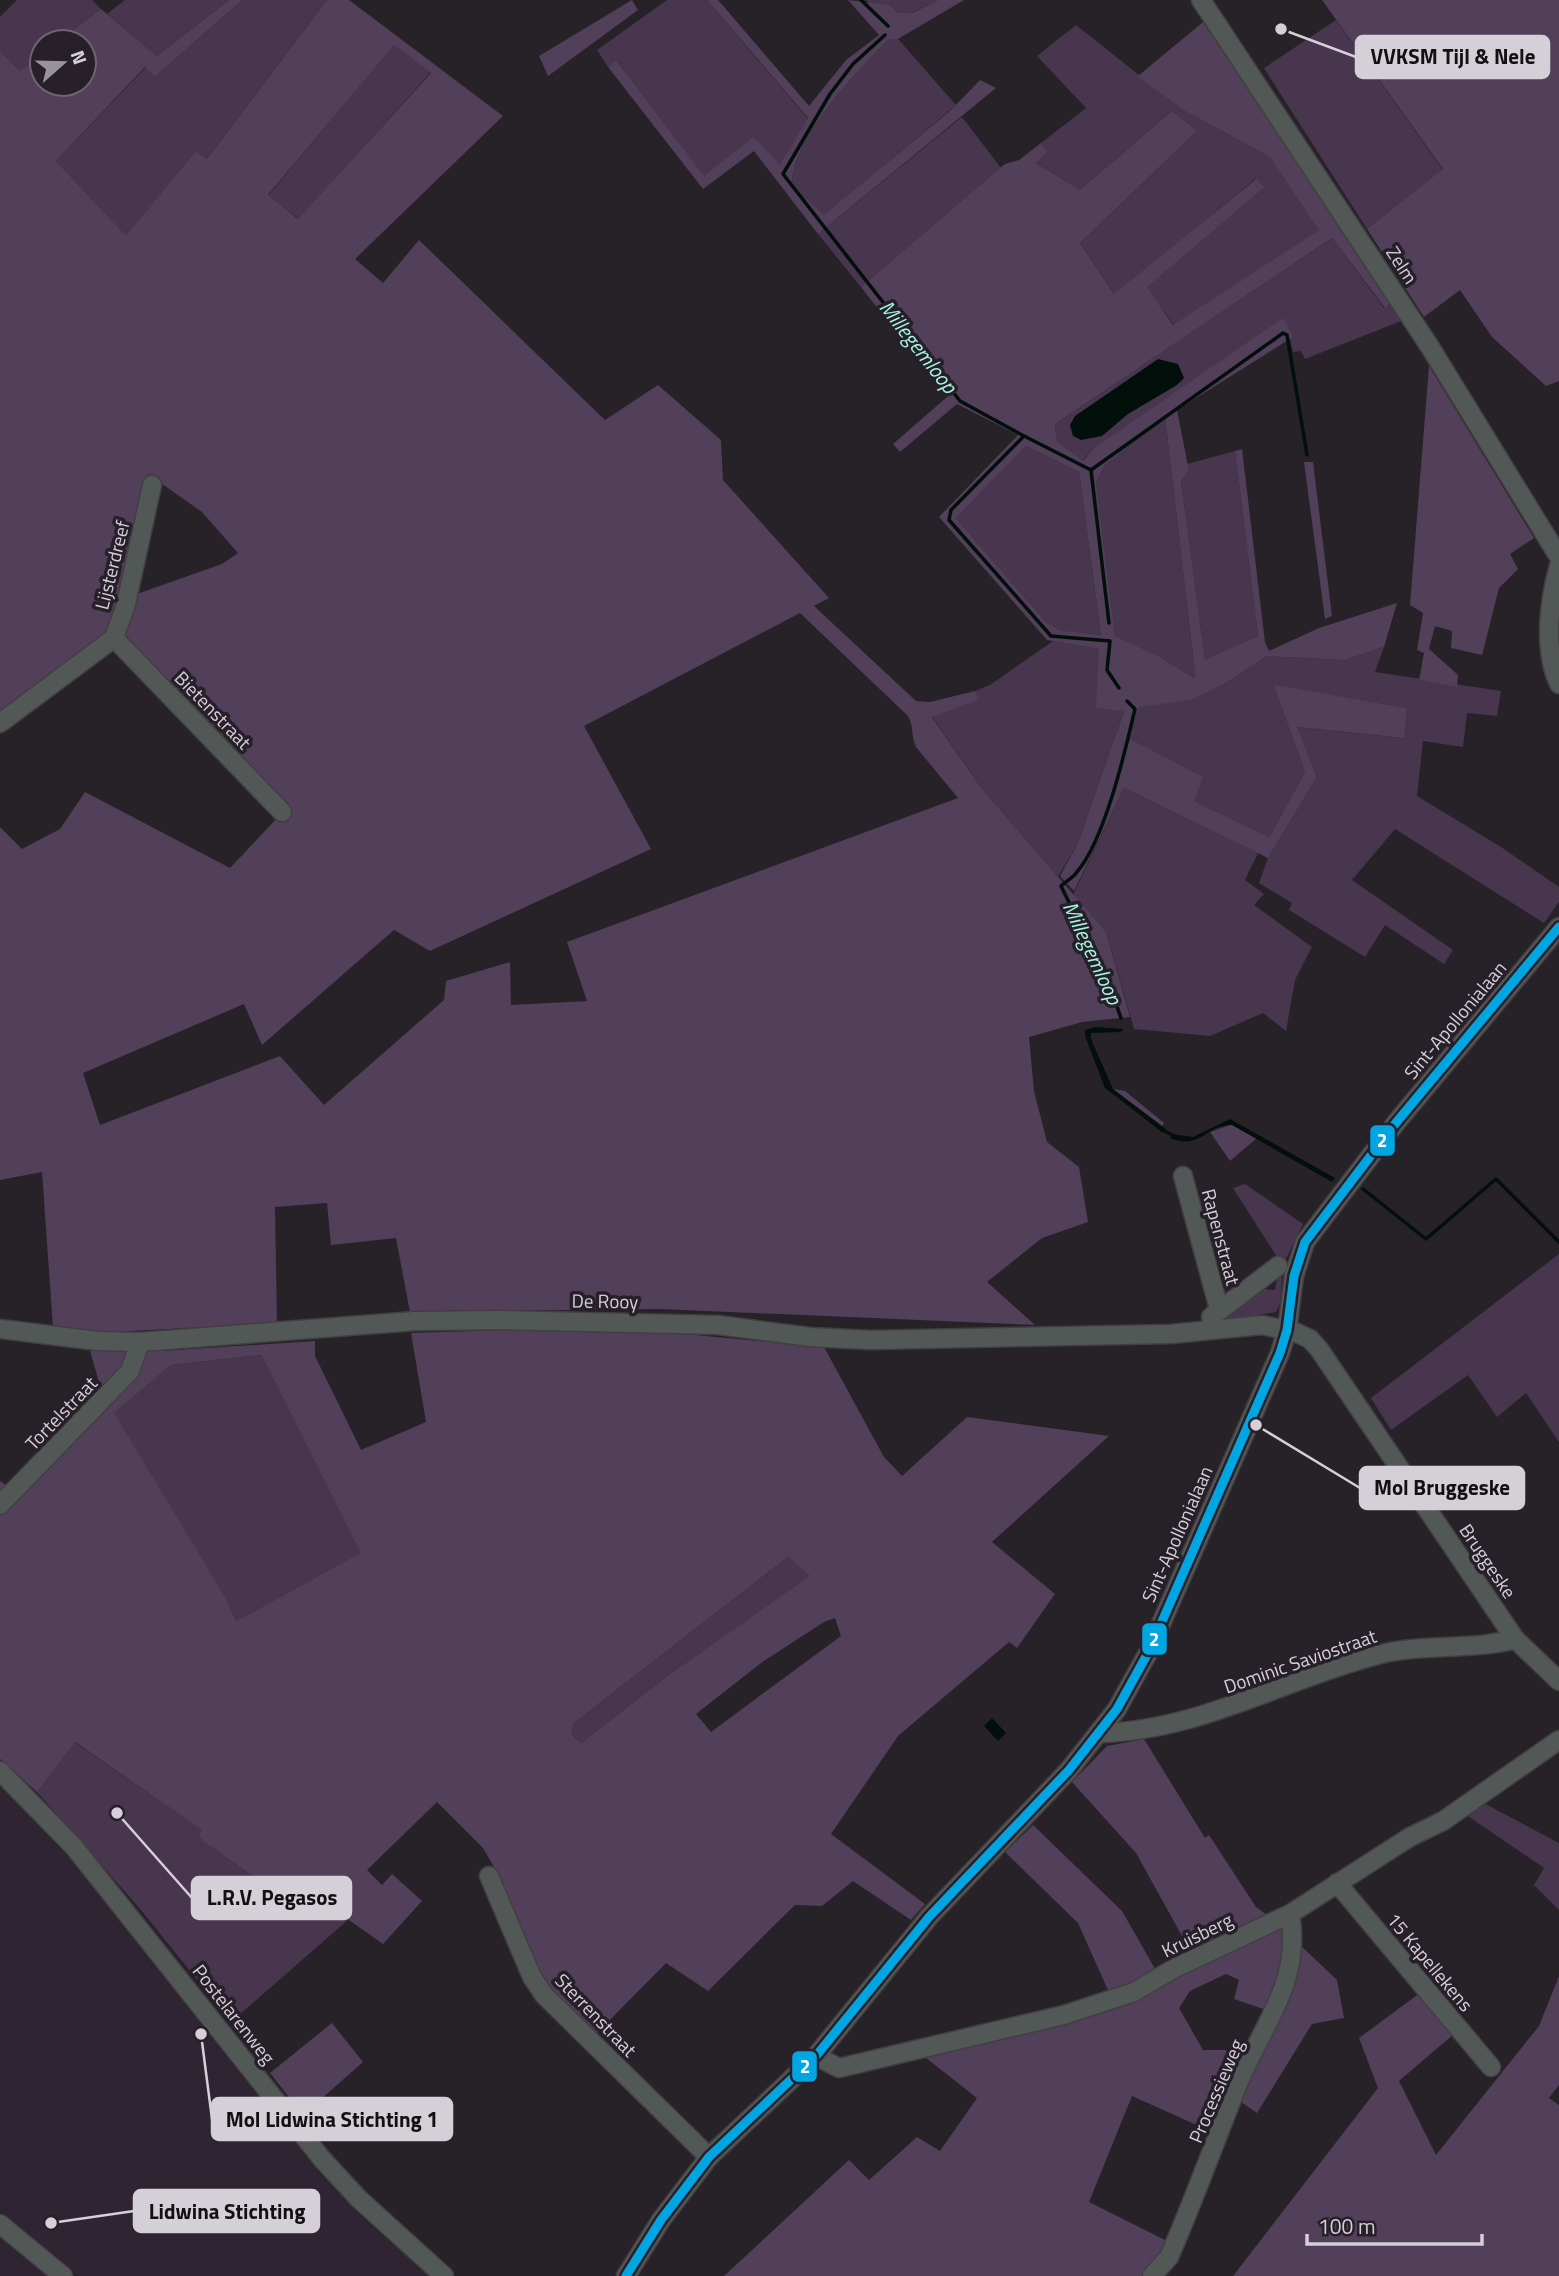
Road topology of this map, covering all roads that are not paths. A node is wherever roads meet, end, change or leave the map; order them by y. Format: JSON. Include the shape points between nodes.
{"nodes":[{"id":1,"x":1201,"y":0,"type":"edge"},
{"id":2,"x":152,"y":485,"type":"dead end"},
{"id":3,"x":1559,"y":557,"type":"edge"},
{"id":4,"x":1559,"y":566,"type":"edge"},
{"id":5,"x":114,"y":638,"type":"junction"},
{"id":6,"x":1559,"y":684,"type":"edge"},
{"id":7,"x":0,"y":723,"type":"edge"},
{"id":8,"x":282,"y":812,"type":"dead end"},
{"id":9,"x":1559,"y":927,"type":"edge"},
{"id":10,"x":1183,"y":1175,"type":"dead end"},
{"id":11,"x":1278,"y":1266,"type":"dead end"},
{"id":12,"x":1219,"y":1309,"type":"junction"},
{"id":13,"x":0,"y":1329,"type":"edge"},
{"id":14,"x":1287,"y":1330,"type":"junction"},
{"id":15,"x":1210,"y":1331,"type":"junction"},
{"id":16,"x":140,"y":1342,"type":"junction"},
{"id":17,"x":0,"y":1506,"type":"edge"},
{"id":18,"x":1515,"y":1639,"type":"junction"},
{"id":19,"x":1559,"y":1681,"type":"edge"},
{"id":20,"x":1100,"y":1733,"type":"junction"},
{"id":21,"x":1559,"y":1740,"type":"edge"},
{"id":22,"x":0,"y":1771,"type":"edge"},
{"id":23,"x":489,"y":1876,"type":"dead end"},
{"id":24,"x":1337,"y":1883,"type":"junction"},
{"id":25,"x":1290,"y":1914,"type":"junction"},
{"id":26,"x":816,"y":2056,"type":"junction"},
{"id":27,"x":1491,"y":2067,"type":"dead end"},
{"id":28,"x":709,"y":2157,"type":"junction"},
{"id":29,"x":0,"y":2224,"type":"edge"},
{"id":30,"x":63,"y":2276,"type":"edge"},
{"id":31,"x":444,"y":2276,"type":"edge"},
{"id":32,"x":626,"y":2276,"type":"edge"},
{"id":33,"x":1152,"y":2276,"type":"edge"}],
"edges":[{"from":1,"to":3,"type":"street","name":"Zelm","via":[[1430,347]]},
{"from":2,"to":5,"type":"street","name":"Lijsterdreef"},
{"from":4,"to":6,"type":"street","via":[[1551,597],[1552,664]]},
{"from":5,"to":7,"type":"street","name":"Lijsterdreef"},
{"from":5,"to":8,"type":"street","name":"Bietenstraat"},
{"from":9,"to":14,"type":"street","name":"Sint-Apollonialaan","via":[[1395,1124],[1305,1242],[1294,1276]]},
{"from":10,"to":12,"type":"street","name":"Rapenstraat"},
{"from":11,"to":12,"type":"street"},
{"from":12,"to":15,"type":"street","via":[[1210,1320]]},
{"from":13,"to":16,"type":"street","name":"De Rooy"},
{"from":14,"to":15,"type":"street","name":"De Rooy","via":[[1262,1325]]},
{"from":14,"to":18,"type":"street","name":"Bruggeske","via":[[1310,1339],[1319,1349]]},
{"from":14,"to":20,"type":"street","name":"Sint-Apollonialaan","via":[[1149,1651]]},
{"from":15,"to":16,"type":"street","name":"De Rooy","via":[[870,1340],[718,1325],[501,1320],[415,1321]]},
{"from":16,"to":17,"type":"street","name":"Tortelstraat","via":[[130,1371]]},
{"from":18,"to":19,"type":"street","name":"Bruggeske"},
{"from":18,"to":20,"type":"street","name":"Dominic Saviostraat","via":[[1380,1654],[1218,1711],[1142,1730]]},
{"from":20,"to":26,"type":"street","name":"Sint-Apollonialaan","via":[[929,1917]]},
{"from":21,"to":24,"type":"street","name":"Kruisberg","via":[[1443,1821]]},
{"from":22,"to":31,"type":"street","name":"Postelarenweg","via":[[75,1847],[322,2159]]},
{"from":23,"to":28,"type":"street","name":"Sterrenstraat","via":[[544,1995]]},
{"from":24,"to":25,"type":"street","name":"Kruisberg"},
{"from":24,"to":27,"type":"street","name":"15 Kapellekens"},
{"from":25,"to":26,"type":"street","name":"Kruisberg","via":[[1097,2006],[839,2068]]},
{"from":25,"to":33,"type":"street","name":"Processieweg","via":[[1293,1931],[1285,1990],[1239,2081],[1169,2257]]},
{"from":26,"to":28,"type":"street","name":"Sint-Apollonialaan"},
{"from":28,"to":32,"type":"street","name":"Sint-Apollonialaan"},
{"from":29,"to":30,"type":"street"}]}
